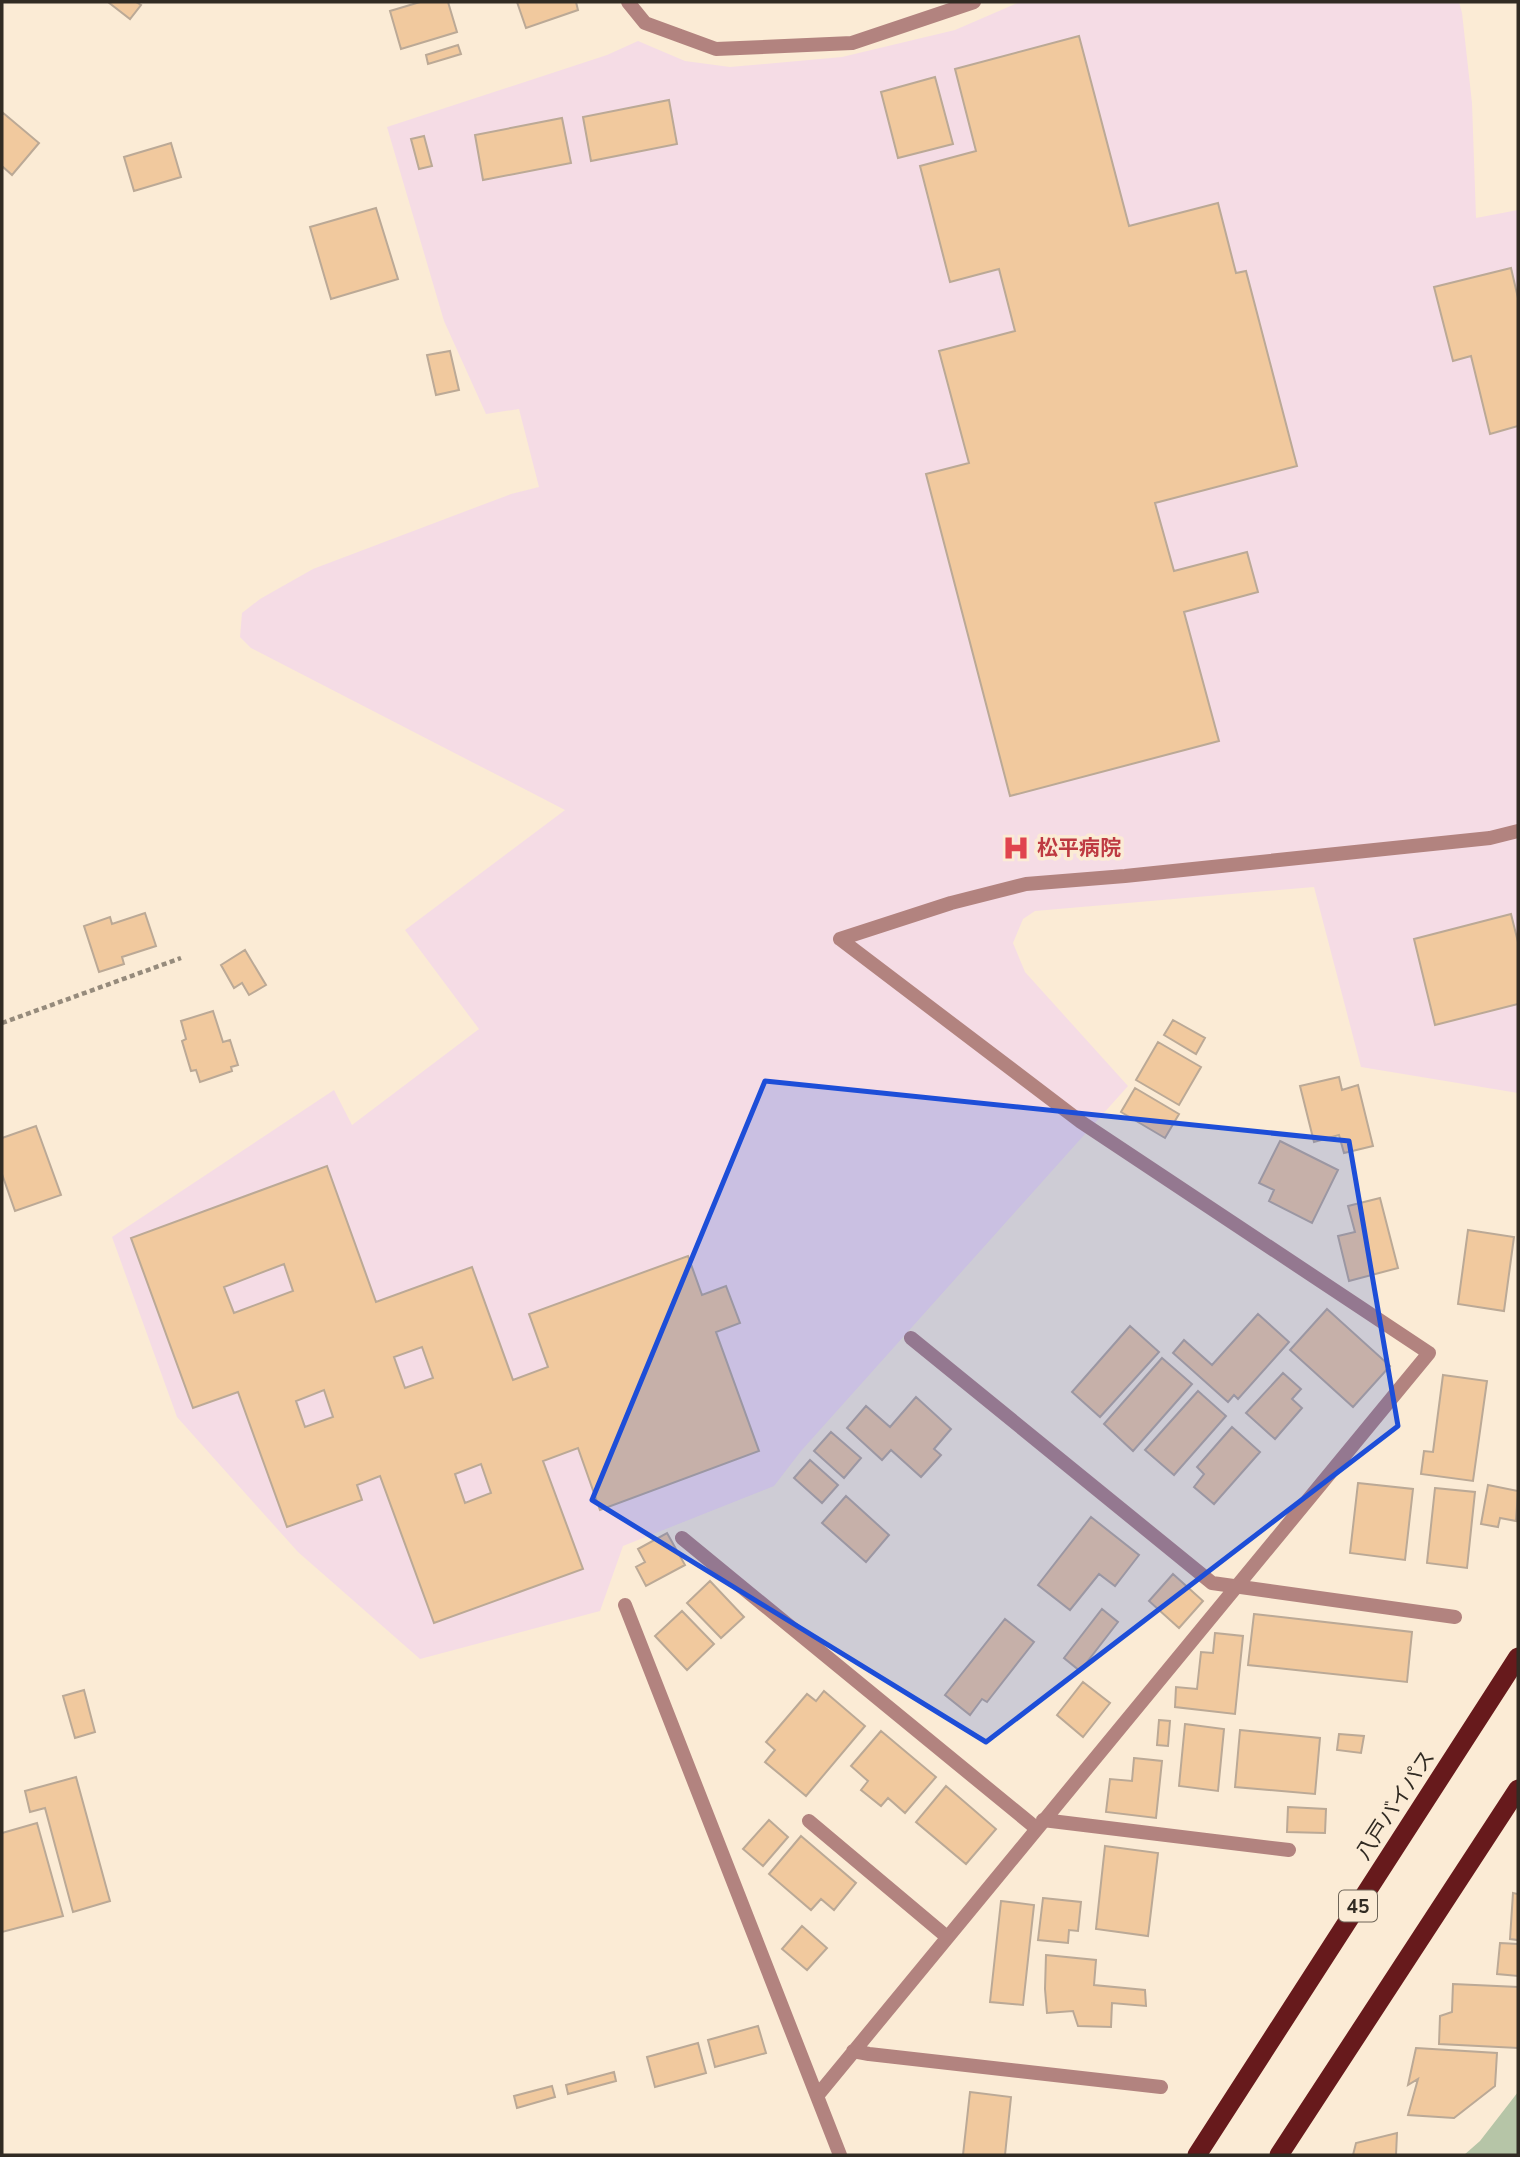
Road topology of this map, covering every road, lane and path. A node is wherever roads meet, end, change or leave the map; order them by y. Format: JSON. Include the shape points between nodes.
{"nodes":[{"id":1,"x":628,"y":2,"type":"edge"},
{"id":2,"x":974,"y":2,"type":"edge"},
{"id":3,"x":1518,"y":831,"type":"edge"},
{"id":4,"x":181,"y":958,"type":"dead end"},
{"id":5,"x":2,"y":1023,"type":"edge"},
{"id":6,"x":911,"y":1338,"type":"dead end"},
{"id":7,"x":682,"y":1538,"type":"dead end"},
{"id":8,"x":1236,"y":1586,"type":"junction"},
{"id":9,"x":625,"y":1605,"type":"dead end"},
{"id":10,"x":1455,"y":1617,"type":"dead end"},
{"id":11,"x":1518,"y":1657,"type":"edge"},
{"id":12,"x":1518,"y":1789,"type":"edge"},
{"id":13,"x":809,"y":1821,"type":"dead end"},
{"id":14,"x":1040,"y":1824,"type":"junction"},
{"id":15,"x":1289,"y":1850,"type":"dead end"},
{"id":16,"x":947,"y":1937,"type":"junction"},
{"id":17,"x":853,"y":2051,"type":"junction"},
{"id":18,"x":1161,"y":2087,"type":"dead end"},
{"id":19,"x":817,"y":2096,"type":"junction"},
{"id":20,"x":841,"y":2155,"type":"edge"},
{"id":21,"x":1197,"y":2155,"type":"edge"},
{"id":22,"x":1279,"y":2155,"type":"edge"}],
"edges":[{"from":1,"to":2,"type":"street","via":[[645,23],[716,49],[852,43]]},
{"from":3,"to":8,"type":"street","via":[[1490,838],[1026,884],[840,939],[1081,1122],[1429,1353]]},
{"from":4,"to":5,"type":"path"},
{"from":6,"to":8,"type":"street","via":[[1212,1583]]},
{"from":7,"to":14,"type":"street"},
{"from":8,"to":10,"type":"street"},
{"from":8,"to":14,"type":"street"},
{"from":9,"to":19,"type":"street"},
{"from":11,"to":21,"type":"highway","name":"八戸バイパス","number":"45"},
{"from":12,"to":22,"type":"highway"},
{"from":13,"to":16,"type":"street"},
{"from":14,"to":15,"type":"street"},
{"from":14,"to":16,"type":"street"},
{"from":16,"to":17,"type":"street"},
{"from":17,"to":18,"type":"street"},
{"from":17,"to":19,"type":"street"},
{"from":19,"to":20,"type":"street"}]}
